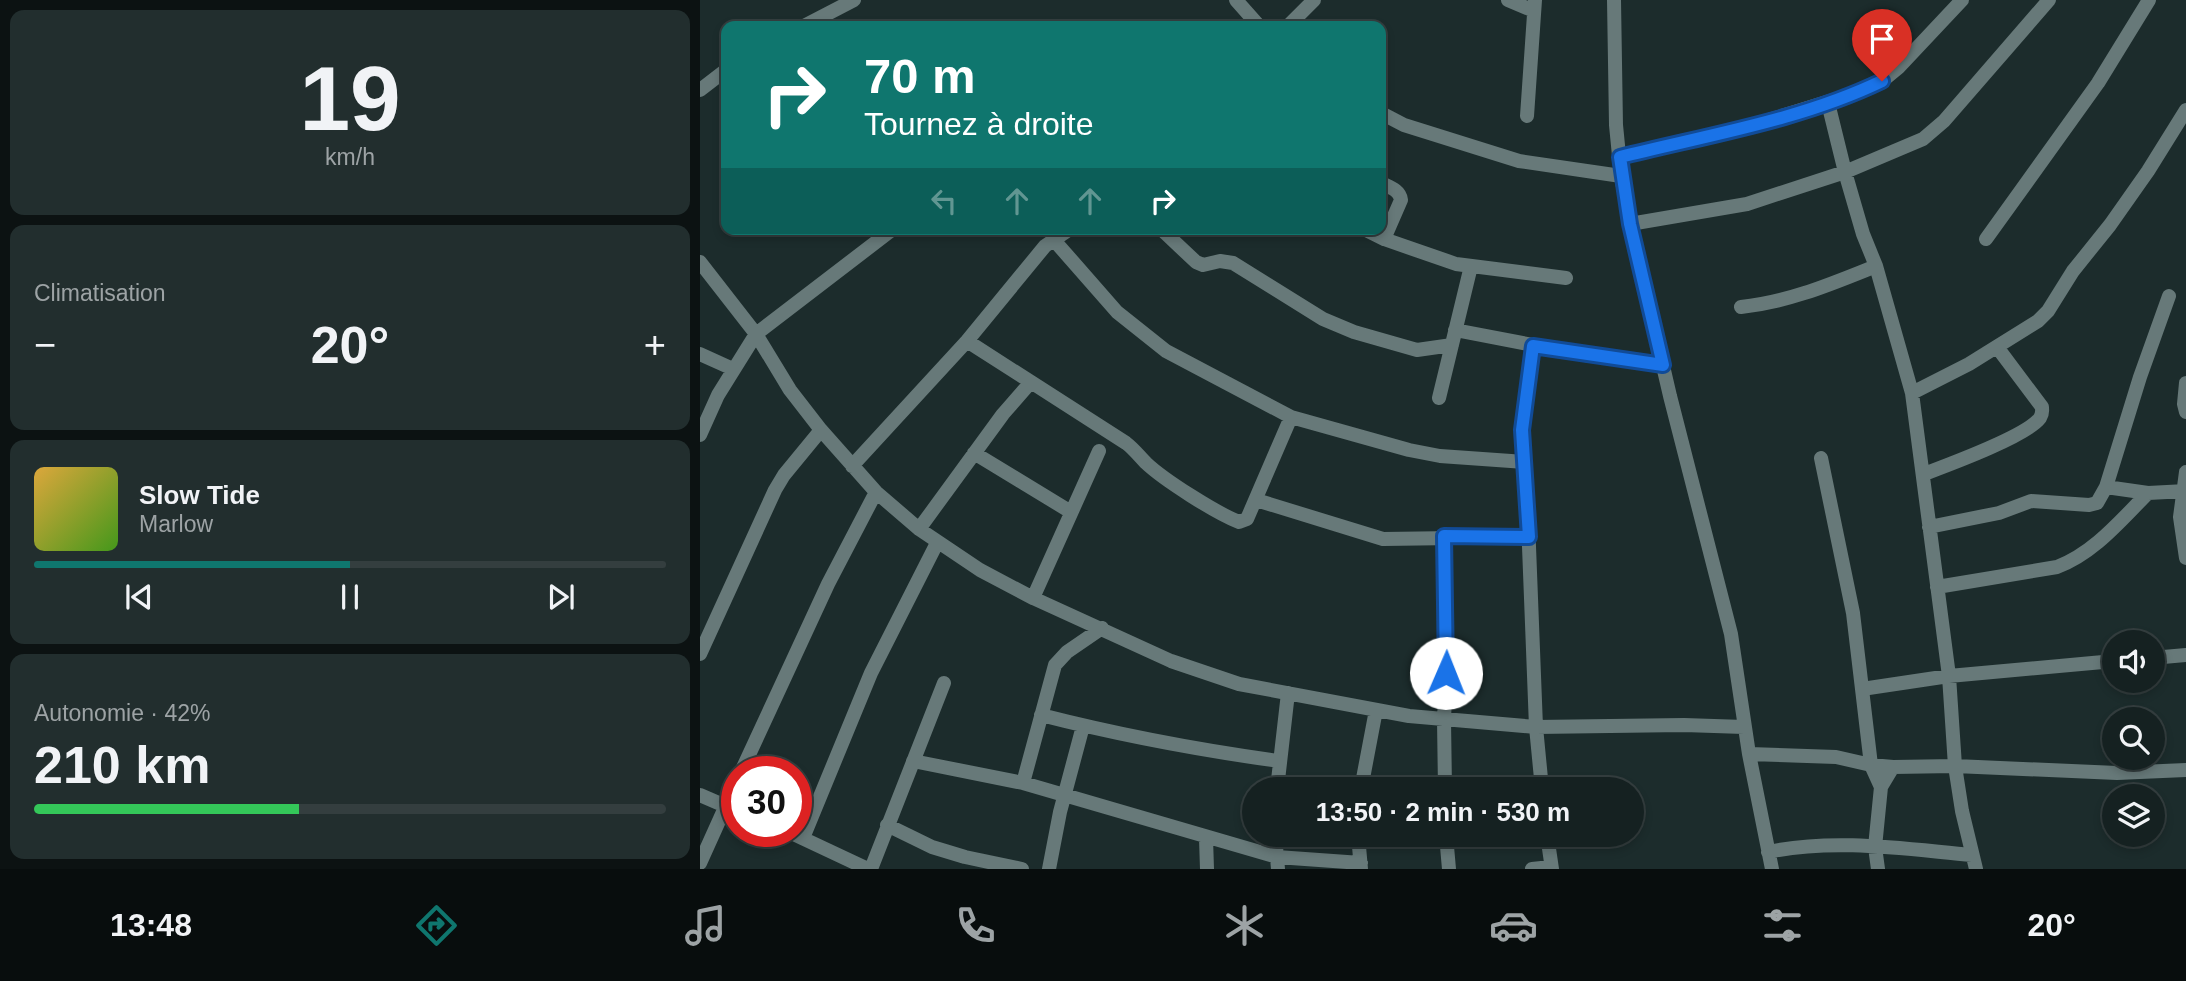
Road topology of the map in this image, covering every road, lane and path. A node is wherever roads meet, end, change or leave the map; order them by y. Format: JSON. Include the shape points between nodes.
{"nodes":[{"id":1,"x":854,"y":0,"type":"edge"},
{"id":2,"x":1236,"y":0,"type":"edge"},
{"id":3,"x":1314,"y":0,"type":"edge"},
{"id":4,"x":1508,"y":0,"type":"edge"},
{"id":5,"x":1614,"y":0,"type":"edge"},
{"id":6,"x":1962,"y":0,"type":"edge"},
{"id":7,"x":2049,"y":0,"type":"edge"},
{"id":8,"x":2149,"y":0,"type":"edge"},
{"id":9,"x":1534,"y":6,"type":"edge"},
{"id":10,"x":814,"y":21,"type":"edge"},
{"id":11,"x":1255,"y":21,"type":"edge"},
{"id":12,"x":1293,"y":21,"type":"edge"},
{"id":13,"x":721,"y":74,"type":"edge"},
{"id":14,"x":700,"y":90,"type":"edge"},
{"id":15,"x":1828,"y":103,"type":"junction"},
{"id":16,"x":2186,"y":110,"type":"edge"},
{"id":17,"x":1386,"y":116,"type":"edge"},
{"id":18,"x":1527,"y":116,"type":"dead end"},
{"id":19,"x":1620,"y":157,"type":"junction"},
{"id":20,"x":1845,"y":172,"type":"junction"},
{"id":21,"x":1621,"y":176,"type":"junction"},
{"id":22,"x":1386,"y":186,"type":"edge"},
{"id":23,"x":1630,"y":224,"type":"junction"},
{"id":24,"x":1386,"y":234,"type":"edge"},
{"id":25,"x":885,"y":235,"type":"edge"},
{"id":26,"x":1060,"y":235,"type":"edge"},
{"id":27,"x":1167,"y":235,"type":"edge"},
{"id":28,"x":1376,"y":235,"type":"edge"},
{"id":29,"x":1386,"y":235,"type":"edge"},
{"id":30,"x":1053,"y":239,"type":"junction"},
{"id":31,"x":1384,"y":239,"type":"junction"},
{"id":32,"x":1986,"y":239,"type":"dead end"},
{"id":33,"x":1876,"y":265,"type":"junction"},
{"id":34,"x":1471,"y":266,"type":"junction"},
{"id":35,"x":702,"y":267,"type":"edge"},
{"id":36,"x":1566,"y":278,"type":"dead end"},
{"id":37,"x":2169,"y":296,"type":"dead end"},
{"id":38,"x":1741,"y":307,"type":"dead end"},
{"id":39,"x":1455,"y":330,"type":"junction"},
{"id":40,"x":756,"y":334,"type":"junction"},
{"id":41,"x":967,"y":341,"type":"junction"},
{"id":42,"x":1452,"y":345,"type":"junction"},
{"id":43,"x":1533,"y":346,"type":"junction"},
{"id":44,"x":1997,"y":347,"type":"junction"},
{"id":45,"x":700,"y":354,"type":"edge"},
{"id":46,"x":1663,"y":365,"type":"junction"},
{"id":47,"x":733,"y":369,"type":"junction"},
{"id":48,"x":1031,"y":382,"type":"junction"},
{"id":49,"x":2186,"y":383,"type":"edge"},
{"id":50,"x":1912,"y":393,"type":"junction"},
{"id":51,"x":1439,"y":398,"type":"dead end"},
{"id":52,"x":2186,"y":412,"type":"edge"},
{"id":53,"x":1291,"y":417,"type":"junction"},
{"id":54,"x":821,"y":430,"type":"junction"},
{"id":55,"x":700,"y":435,"type":"edge"},
{"id":56,"x":1099,"y":451,"type":"dead end"},
{"id":57,"x":974,"y":453,"type":"junction"},
{"id":58,"x":1821,"y":458,"type":"dead end"},
{"id":59,"x":1525,"y":462,"type":"junction"},
{"id":60,"x":852,"y":466,"type":"junction"},
{"id":61,"x":2186,"y":472,"type":"edge"},
{"id":62,"x":1924,"y":474,"type":"junction"},
{"id":63,"x":2106,"y":487,"type":"junction"},
{"id":64,"x":2184,"y":490,"type":"edge"},
{"id":65,"x":876,"y":492,"type":"junction"},
{"id":66,"x":2148,"y":493,"type":"junction"},
{"id":67,"x":1256,"y":500,"type":"junction"},
{"id":68,"x":1071,"y":512,"type":"junction"},
{"id":69,"x":1929,"y":527,"type":"junction"},
{"id":70,"x":919,"y":529,"type":"junction"},
{"id":71,"x":1444,"y":536,"type":"junction"},
{"id":72,"x":1529,"y":537,"type":"junction"},
{"id":73,"x":937,"y":543,"type":"junction"},
{"id":74,"x":2186,"y":558,"type":"edge"},
{"id":75,"x":1937,"y":587,"type":"junction"},
{"id":76,"x":1032,"y":598,"type":"junction"},
{"id":77,"x":1102,"y":628,"type":"junction"},
{"id":78,"x":700,"y":654,"type":"edge"},
{"id":79,"x":2186,"y":655,"type":"edge"},
{"id":80,"x":2165,"y":657,"type":"edge"},
{"id":81,"x":2102,"y":662,"type":"edge"},
{"id":82,"x":1949,"y":677,"type":"junction"},
{"id":83,"x":944,"y":683,"type":"dead end"},
{"id":84,"x":1862,"y":689,"type":"junction"},
{"id":85,"x":1288,"y":693,"type":"junction"},
{"id":86,"x":1376,"y":710,"type":"junction"},
{"id":87,"x":1041,"y":715,"type":"junction"},
{"id":88,"x":1444,"y":720,"type":"junction"},
{"id":89,"x":1083,"y":726,"type":"junction"},
{"id":90,"x":1536,"y":727,"type":"junction"},
{"id":91,"x":1744,"y":727,"type":"junction"},
{"id":92,"x":1749,"y":754,"type":"junction"},
{"id":93,"x":748,"y":756,"type":"edge"},
{"id":94,"x":913,"y":761,"type":"junction"},
{"id":95,"x":1279,"y":761,"type":"junction"},
{"id":96,"x":1871,"y":765,"type":"junction"},
{"id":97,"x":1893,"y":766,"type":"junction"},
{"id":98,"x":1955,"y":766,"type":"junction"},
{"id":99,"x":2186,"y":770,"type":"edge"},
{"id":100,"x":1278,"y":777,"type":"edge"},
{"id":101,"x":1363,"y":777,"type":"edge"},
{"id":102,"x":1446,"y":777,"type":"edge"},
{"id":103,"x":1541,"y":777,"type":"edge"},
{"id":104,"x":1023,"y":783,"type":"junction"},
{"id":105,"x":1881,"y":787,"type":"junction"},
{"id":106,"x":1065,"y":794,"type":"junction"},
{"id":107,"x":700,"y":795,"type":"edge"},
{"id":108,"x":721,"y":804,"type":"edge"},
{"id":109,"x":812,"y":816,"type":"edge"},
{"id":110,"x":887,"y":825,"type":"junction"},
{"id":111,"x":721,"y":826,"type":"edge"},
{"id":112,"x":1206,"y":838,"type":"junction"},
{"id":113,"x":812,"y":842,"type":"edge"},
{"id":114,"x":1359,"y":847,"type":"edge"},
{"id":115,"x":1447,"y":847,"type":"edge"},
{"id":116,"x":1548,"y":847,"type":"edge"},
{"id":117,"x":1875,"y":847,"type":"junction"},
{"id":118,"x":1769,"y":852,"type":"junction"},
{"id":119,"x":1974,"y":862,"type":"edge"},
{"id":120,"x":700,"y":863,"type":"edge"},
{"id":121,"x":1277,"y":863,"type":"edge"},
{"id":122,"x":1361,"y":866,"type":"edge"},
{"id":123,"x":1551,"y":868,"type":"edge"},
{"id":124,"x":869,"y":869,"type":"edge"},
{"id":125,"x":1022,"y":869,"type":"edge"},
{"id":126,"x":1049,"y":869,"type":"edge"},
{"id":127,"x":1207,"y":869,"type":"edge"},
{"id":128,"x":1449,"y":869,"type":"edge"},
{"id":129,"x":1532,"y":869,"type":"edge"},
{"id":130,"x":1772,"y":869,"type":"edge"},
{"id":131,"x":1878,"y":869,"type":"edge"}],
"edges":[{"from":1,"to":10,"type":"street"},
{"from":2,"to":11,"type":"street"},
{"from":3,"to":12,"type":"street"},
{"from":4,"to":9,"type":"street"},
{"from":5,"to":19,"type":"street"},
{"from":6,"to":15,"type":"street","via":[[1882,81]]},
{"from":7,"to":20,"type":"street","via":[[1930,133],[1895,153]]},
{"from":8,"to":32,"type":"street","via":[[2098,83]]},
{"from":9,"to":18,"type":"street"},
{"from":13,"to":14,"type":"street"},
{"from":15,"to":19,"type":"street"},
{"from":15,"to":20,"type":"street"},
{"from":16,"to":44,"type":"street","via":[[2048,312]]},
{"from":17,"to":21,"type":"street","via":[[1518,161]]},
{"from":19,"to":21,"type":"street"},
{"from":20,"to":23,"type":"street","via":[[1747,204]]},
{"from":20,"to":33,"type":"street"},
{"from":21,"to":23,"type":"street"},
{"from":22,"to":24,"type":"street","via":[[1401,195],[1401,200]]},
{"from":23,"to":46,"type":"street"},
{"from":25,"to":40,"type":"street"},
{"from":26,"to":30,"type":"street"},
{"from":27,"to":42,"type":"street","via":[[1203,265],[1233,263],[1323,319],[1354,332],[1417,350]]},
{"from":28,"to":31,"type":"street"},
{"from":29,"to":31,"type":"street"},
{"from":30,"to":41,"type":"street"},
{"from":30,"to":53,"type":"street","via":[[1117,312],[1166,351]]},
{"from":31,"to":34,"type":"street"},
{"from":33,"to":38,"type":"street","via":[[1807,294]]},
{"from":33,"to":50,"type":"street"},
{"from":34,"to":36,"type":"street"},
{"from":34,"to":39,"type":"street"},
{"from":35,"to":40,"type":"street"},
{"from":37,"to":63,"type":"street"},
{"from":39,"to":42,"type":"street"},
{"from":39,"to":43,"type":"street"},
{"from":40,"to":47,"type":"street"},
{"from":40,"to":54,"type":"street"},
{"from":41,"to":48,"type":"street"},
{"from":41,"to":60,"type":"street"},
{"from":42,"to":51,"type":"street"},
{"from":43,"to":46,"type":"street"},
{"from":43,"to":59,"type":"street","via":[[1522,430]]},
{"from":44,"to":50,"type":"street"},
{"from":44,"to":62,"type":"street","via":[[2042,407],[2040,418],[1987,449]]},
{"from":45,"to":47,"type":"street"},
{"from":46,"to":91,"type":"street","via":[[1731,634]]},
{"from":47,"to":55,"type":"street"},
{"from":48,"to":57,"type":"street"},
{"from":48,"to":67,"type":"street","via":[[1126,443],[1173,484],[1235,521],[1247,519]]},
{"from":49,"to":52,"type":"street"},
{"from":50,"to":62,"type":"street"},
{"from":53,"to":59,"type":"street","via":[[1419,452]]},
{"from":53,"to":67,"type":"street"},
{"from":54,"to":60,"type":"street"},
{"from":54,"to":78,"type":"street","via":[[775,490]]},
{"from":56,"to":68,"type":"street"},
{"from":57,"to":68,"type":"street"},
{"from":57,"to":70,"type":"street"},
{"from":58,"to":84,"type":"street","via":[[1853,613]]},
{"from":59,"to":72,"type":"street"},
{"from":60,"to":65,"type":"street"},
{"from":61,"to":64,"type":"street"},
{"from":62,"to":69,"type":"street"},
{"from":63,"to":66,"type":"street"},
{"from":63,"to":69,"type":"street","via":[[2094,504],[2031,501],[1999,513]]},
{"from":64,"to":66,"type":"street"},
{"from":64,"to":74,"type":"street","via":[[2180,517]]},
{"from":65,"to":70,"type":"street"},
{"from":65,"to":93,"type":"street"},
{"from":66,"to":75,"type":"street","via":[[2075,560]]},
{"from":67,"to":71,"type":"street","via":[[1382,539]]},
{"from":68,"to":76,"type":"street"},
{"from":69,"to":75,"type":"street"},
{"from":70,"to":73,"type":"street"},
{"from":71,"to":72,"type":"street"},
{"from":71,"to":88,"type":"street"},
{"from":72,"to":90,"type":"street"},
{"from":73,"to":76,"type":"street"},
{"from":73,"to":109,"type":"street","via":[[871,673]]},
{"from":75,"to":82,"type":"street"},
{"from":76,"to":77,"type":"street"},
{"from":77,"to":85,"type":"street","via":[[1205,674]]},
{"from":77,"to":87,"type":"street","via":[[1055,665]]},
{"from":79,"to":80,"type":"street"},
{"from":81,"to":82,"type":"street"},
{"from":82,"to":84,"type":"street"},
{"from":82,"to":98,"type":"street"},
{"from":83,"to":94,"type":"street"},
{"from":84,"to":96,"type":"street"},
{"from":85,"to":86,"type":"street"},
{"from":85,"to":95,"type":"street"},
{"from":86,"to":88,"type":"street"},
{"from":86,"to":101,"type":"street"},
{"from":87,"to":89,"type":"street"},
{"from":87,"to":104,"type":"street"},
{"from":88,"to":90,"type":"street"},
{"from":88,"to":102,"type":"street"},
{"from":89,"to":95,"type":"street"},
{"from":89,"to":106,"type":"street"},
{"from":90,"to":91,"type":"street"},
{"from":90,"to":103,"type":"street"},
{"from":91,"to":92,"type":"street"},
{"from":92,"to":96,"type":"street","via":[[1836,757]]},
{"from":92,"to":118,"type":"street"},
{"from":94,"to":104,"type":"street"},
{"from":94,"to":110,"type":"street"},
{"from":95,"to":100,"type":"street"},
{"from":96,"to":97,"type":"street"},
{"from":96,"to":105,"type":"street"},
{"from":97,"to":98,"type":"street"},
{"from":97,"to":105,"type":"street"},
{"from":98,"to":99,"type":"street","via":[[2117,773]]},
{"from":98,"to":119,"type":"street"},
{"from":104,"to":106,"type":"street"},
{"from":105,"to":117,"type":"street"},
{"from":106,"to":112,"type":"street"},
{"from":106,"to":126,"type":"street"},
{"from":107,"to":108,"type":"street"},
{"from":110,"to":124,"type":"street"},
{"from":110,"to":125,"type":"street","via":[[932,848]]},
{"from":111,"to":120,"type":"street"},
{"from":112,"to":121,"type":"street"},
{"from":112,"to":127,"type":"street"},
{"from":113,"to":124,"type":"street"},
{"from":114,"to":122,"type":"street"},
{"from":115,"to":128,"type":"street"},
{"from":116,"to":123,"type":"street"},
{"from":117,"to":118,"type":"street","via":[[1807,845]]},
{"from":117,"to":119,"type":"street"},
{"from":117,"to":131,"type":"street"},
{"from":118,"to":130,"type":"street"},
{"from":121,"to":122,"type":"street"},
{"from":123,"to":129,"type":"street"}]}
